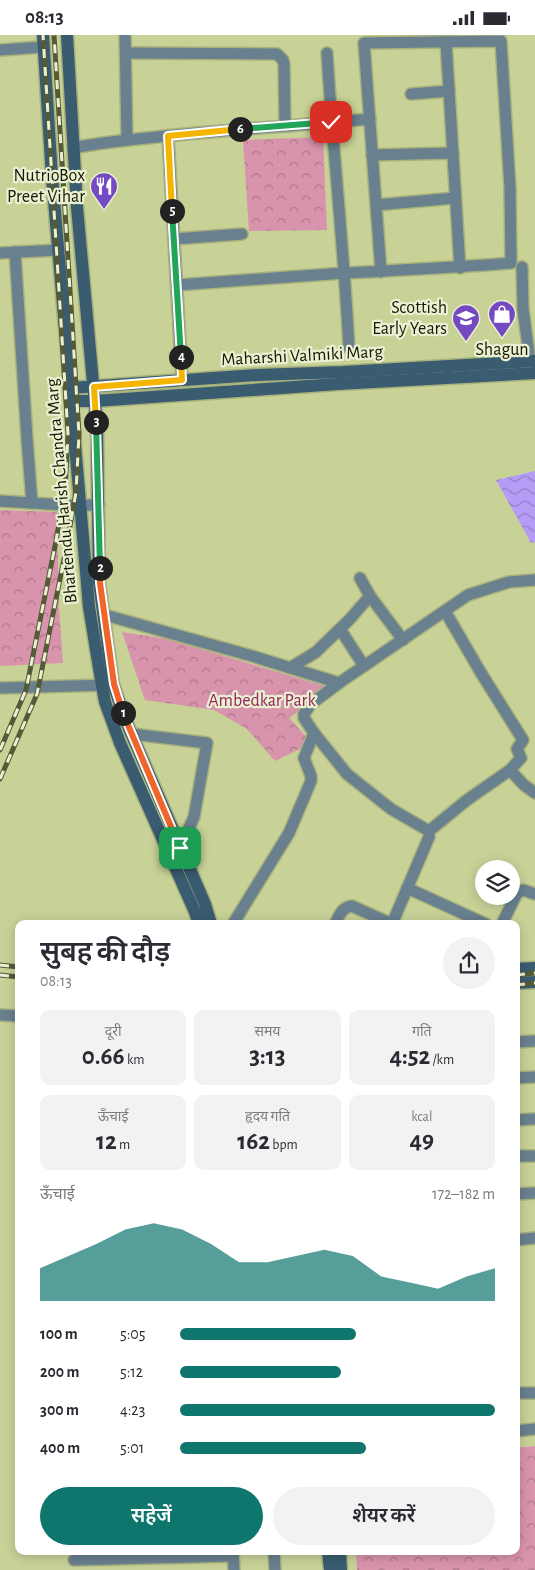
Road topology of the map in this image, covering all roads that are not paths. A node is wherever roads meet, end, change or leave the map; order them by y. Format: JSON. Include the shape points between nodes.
{"nodes":[{"id":1,"x":67,"y":35,"type":"edge"},
{"id":2,"x":125,"y":35,"type":"edge"},
{"id":3,"x":43,"y":41,"type":"edge"},
{"id":4,"x":446,"y":42,"type":"junction"},
{"id":5,"x":0,"y":50,"type":"edge"},
{"id":6,"x":126,"y":53,"type":"junction"},
{"id":7,"x":327,"y":53,"type":"dead end"},
{"id":8,"x":449,"y":91,"type":"junction"},
{"id":9,"x":411,"y":94,"type":"dead end"},
{"id":10,"x":370,"y":119,"type":"junction"},
{"id":11,"x":331,"y":122,"type":"junction"},
{"id":12,"x":285,"y":125,"type":"junction"},
{"id":13,"x":168,"y":136,"type":"junction"},
{"id":14,"x":127,"y":140,"type":"junction"},
{"id":15,"x":73,"y":148,"type":"junction"},
{"id":16,"x":453,"y":153,"type":"junction"},
{"id":17,"x":372,"y":155,"type":"junction"},
{"id":18,"x":455,"y":198,"type":"junction"},
{"id":19,"x":376,"y":205,"type":"junction"},
{"id":20,"x":242,"y":234,"type":"dead end"},
{"id":21,"x":174,"y":239,"type":"junction"},
{"id":22,"x":59,"y":250,"type":"junction"},
{"id":23,"x":15,"y":252,"type":"junction"},
{"id":24,"x":0,"y":253,"type":"edge"},
{"id":25,"x":460,"y":267,"type":"junction"},
{"id":26,"x":522,"y":267,"type":"dead end"},
{"id":27,"x":381,"y":272,"type":"junction"},
{"id":28,"x":345,"y":273,"type":"junction"},
{"id":29,"x":177,"y":285,"type":"junction"},
{"id":30,"x":349,"y":348,"type":"dead end"},
{"id":31,"x":533,"y":365,"type":"edge"},
{"id":32,"x":182,"y":380,"type":"junction"},
{"id":33,"x":94,"y":387,"type":"junction"},
{"id":34,"x":71,"y":394,"type":"junction"},
{"id":35,"x":95,"y":401,"type":"junction"},
{"id":36,"x":0,"y":501,"type":"edge"},
{"id":37,"x":32,"y":503,"type":"junction"},
{"id":38,"x":99,"y":504,"type":"junction"},
{"id":39,"x":80,"y":506,"type":"junction"},
{"id":40,"x":360,"y":578,"type":"dead end"},
{"id":41,"x":535,"y":580,"type":"edge"},
{"id":42,"x":370,"y":596,"type":"junction"},
{"id":43,"x":445,"y":611,"type":"junction"},
{"id":44,"x":105,"y":615,"type":"junction"},
{"id":45,"x":340,"y":629,"type":"junction"},
{"id":46,"x":403,"y":639,"type":"junction"},
{"id":47,"x":364,"y":667,"type":"junction"},
{"id":48,"x":290,"y":668,"type":"junction"},
{"id":49,"x":339,"y":683,"type":"junction"},
{"id":50,"x":108,"y":685,"type":"junction"},
{"id":51,"x":0,"y":688,"type":"edge"},
{"id":52,"x":314,"y":733,"type":"junction"},
{"id":53,"x":132,"y":734,"type":"junction"},
{"id":54,"x":510,"y":770,"type":"junction"},
{"id":55,"x":535,"y":793,"type":"edge"},
{"id":56,"x":429,"y":831,"type":"junction"},
{"id":57,"x":180,"y":848,"type":"junction"},
{"id":58,"x":406,"y":888,"type":"junction"},
{"id":59,"x":535,"y":894,"type":"edge"},
{"id":60,"x":198,"y":920,"type":"edge"},
{"id":61,"x":210,"y":920,"type":"edge"},
{"id":62,"x":235,"y":920,"type":"edge"},
{"id":63,"x":336,"y":920,"type":"edge"},
{"id":64,"x":383,"y":920,"type":"edge"},
{"id":65,"x":394,"y":920,"type":"edge"},
{"id":66,"x":477,"y":920,"type":"edge"},
{"id":67,"x":504,"y":920,"type":"edge"},
{"id":68,"x":535,"y":968,"type":"edge"},
{"id":69,"x":520,"y":969,"type":"edge"},
{"id":70,"x":535,"y":982,"type":"edge"},
{"id":71,"x":520,"y":983,"type":"edge"},
{"id":72,"x":0,"y":1015,"type":"edge"},
{"id":73,"x":15,"y":1016,"type":"edge"},
{"id":74,"x":535,"y":1041,"type":"edge"},
{"id":75,"x":520,"y":1042,"type":"edge"},
{"id":76,"x":535,"y":1077,"type":"edge"},
{"id":77,"x":520,"y":1078,"type":"edge"},
{"id":78,"x":535,"y":1119,"type":"edge"},
{"id":79,"x":520,"y":1120,"type":"edge"},
{"id":80,"x":520,"y":1156,"type":"edge"},
{"id":81,"x":535,"y":1156,"type":"edge"},
{"id":82,"x":535,"y":1193,"type":"edge"},
{"id":83,"x":520,"y":1194,"type":"edge"},
{"id":84,"x":535,"y":1238,"type":"edge"},
{"id":85,"x":520,"y":1240,"type":"edge"},
{"id":86,"x":520,"y":1393,"type":"edge"},
{"id":87,"x":535,"y":1393,"type":"edge"},
{"id":88,"x":535,"y":1429,"type":"edge"},
{"id":89,"x":520,"y":1431,"type":"edge"},
{"id":90,"x":206,"y":1555,"type":"edge"},
{"id":91,"x":233,"y":1555,"type":"edge"},
{"id":92,"x":274,"y":1555,"type":"edge"},
{"id":93,"x":328,"y":1555,"type":"edge"},
{"id":94,"x":340,"y":1555,"type":"edge"},
{"id":95,"x":74,"y":1560,"type":"dead end"},
{"id":96,"x":234,"y":1570,"type":"edge"},
{"id":97,"x":275,"y":1570,"type":"edge"},
{"id":98,"x":330,"y":1570,"type":"edge"},
{"id":99,"x":341,"y":1570,"type":"edge"}],
"edges":[{"from":1,"to":15,"type":"main road","name":"Bhartendu Harish Chandra Marg"},
{"from":2,"to":6,"type":"street"},
{"from":3,"to":5,"type":"street"},
{"from":3,"to":22,"type":"main road","name":"Bhartendu Harish Chandra Marg"},
{"from":4,"to":8,"type":"street"},
{"from":4,"to":10,"type":"street","via":[[364,43]]},
{"from":4,"to":25,"type":"street","via":[[501,41],[511,263]]},
{"from":6,"to":12,"type":"street","via":[[276,54],[284,64]]},
{"from":6,"to":14,"type":"street"},
{"from":7,"to":11,"type":"street"},
{"from":8,"to":9,"type":"street"},
{"from":8,"to":16,"type":"street"},
{"from":10,"to":11,"type":"street"},
{"from":10,"to":17,"type":"street"},
{"from":11,"to":12,"type":"street"},
{"from":11,"to":28,"type":"street"},
{"from":12,"to":13,"type":"street"},
{"from":13,"to":14,"type":"street"},
{"from":13,"to":21,"type":"street"},
{"from":14,"to":15,"type":"street"},
{"from":15,"to":33,"type":"main road","name":"Bhartendu Harish Chandra Marg"},
{"from":16,"to":17,"type":"street"},
{"from":16,"to":18,"type":"street"},
{"from":17,"to":19,"type":"street"},
{"from":18,"to":19,"type":"street"},
{"from":18,"to":25,"type":"street"},
{"from":19,"to":27,"type":"street"},
{"from":20,"to":21,"type":"street"},
{"from":21,"to":29,"type":"street"},
{"from":22,"to":23,"type":"street"},
{"from":22,"to":34,"type":"main road","name":"Bhartendu Harish Chandra Marg"},
{"from":23,"to":24,"type":"street"},
{"from":23,"to":37,"type":"street"},
{"from":25,"to":27,"type":"street"},
{"from":26,"to":31,"type":"street","via":[[523,309]]},
{"from":27,"to":28,"type":"street"},
{"from":28,"to":29,"type":"street"},
{"from":28,"to":30,"type":"street"},
{"from":29,"to":32,"type":"street"},
{"from":31,"to":32,"type":"main road","name":"Maharshi Valmiki Marg"},
{"from":31,"to":35,"type":"main road","name":"Maharshi Valmiki Marg","via":[[338,384]]},
{"from":32,"to":33,"type":"main road","name":"Maharshi Valmiki Marg"},
{"from":33,"to":34,"type":"main road","name":"Maharshi Valmiki Marg"},
{"from":33,"to":35,"type":"main road","name":"Bhartendu Harish Chandra Marg"},
{"from":34,"to":35,"type":"main road","name":"Maharshi Valmiki Marg"},
{"from":34,"to":39,"type":"main road","name":"Bhartendu Harish Chandra Marg"},
{"from":35,"to":38,"type":"main road","name":"Bhartendu Harish Chandra Marg"},
{"from":36,"to":37,"type":"street"},
{"from":37,"to":39,"type":"street"},
{"from":38,"to":39,"type":"street"},
{"from":38,"to":44,"type":"main road","name":"Bhartendu Harish Chandra Marg","via":[[100,583]]},
{"from":39,"to":50,"type":"main road","name":"Bhartendu Harish Chandra Marg","via":[[89,607]]},
{"from":40,"to":42,"type":"street"},
{"from":41,"to":43,"type":"street","via":[[509,582],[468,595]]},
{"from":42,"to":45,"type":"street"},
{"from":42,"to":46,"type":"street"},
{"from":43,"to":46,"type":"street"},
{"from":43,"to":54,"type":"street","via":[[524,740],[517,749],[521,758]]},
{"from":44,"to":48,"type":"street"},
{"from":44,"to":50,"type":"main road","name":"Bhartendu Harish Chandra Marg"},
{"from":45,"to":47,"type":"street"},
{"from":45,"to":48,"type":"street","via":[[316,652]]},
{"from":46,"to":47,"type":"street"},
{"from":47,"to":49,"type":"street"},
{"from":48,"to":49,"type":"street"},
{"from":49,"to":52,"type":"street","via":[[306,711],[304,718]]},
{"from":50,"to":51,"type":"street"},
{"from":50,"to":53,"type":"main road","name":"Bhartendu Harish Chandra Marg"},
{"from":50,"to":60,"type":"main road","name":"Bhartendu Harish Chandra Marg","via":[[104,702]]},
{"from":52,"to":56,"type":"street","via":[[347,774],[391,809]]},
{"from":52,"to":62,"type":"street","via":[[304,758],[311,781],[296,819]]},
{"from":53,"to":57,"type":"main road","name":"Bhartendu Harish Chandra Marg"},
{"from":53,"to":57,"type":"street","via":[[207,743],[194,817]]},
{"from":54,"to":55,"type":"street"},
{"from":54,"to":56,"type":"street"},
{"from":56,"to":58,"type":"street"},
{"from":57,"to":61,"type":"main road","name":"Bhartendu Harish Chandra Marg"},
{"from":58,"to":65,"type":"street"},
{"from":58,"to":66,"type":"street"},
{"from":59,"to":67,"type":"street","via":[[523,890],[516,893]]},
{"from":63,"to":64,"type":"street","via":[[342,911],[352,906]]},
{"from":68,"to":69,"type":"main road"},
{"from":70,"to":71,"type":"main road"},
{"from":72,"to":73,"type":"street"},
{"from":74,"to":75,"type":"street"},
{"from":76,"to":77,"type":"street"},
{"from":78,"to":79,"type":"street"},
{"from":80,"to":81,"type":"street"},
{"from":82,"to":83,"type":"street"},
{"from":84,"to":85,"type":"street"},
{"from":86,"to":87,"type":"street"},
{"from":88,"to":89,"type":"street"},
{"from":90,"to":95,"type":"street"},
{"from":91,"to":96,"type":"street"},
{"from":92,"to":97,"type":"street"},
{"from":93,"to":98,"type":"main road"},
{"from":94,"to":99,"type":"main road"}]}
